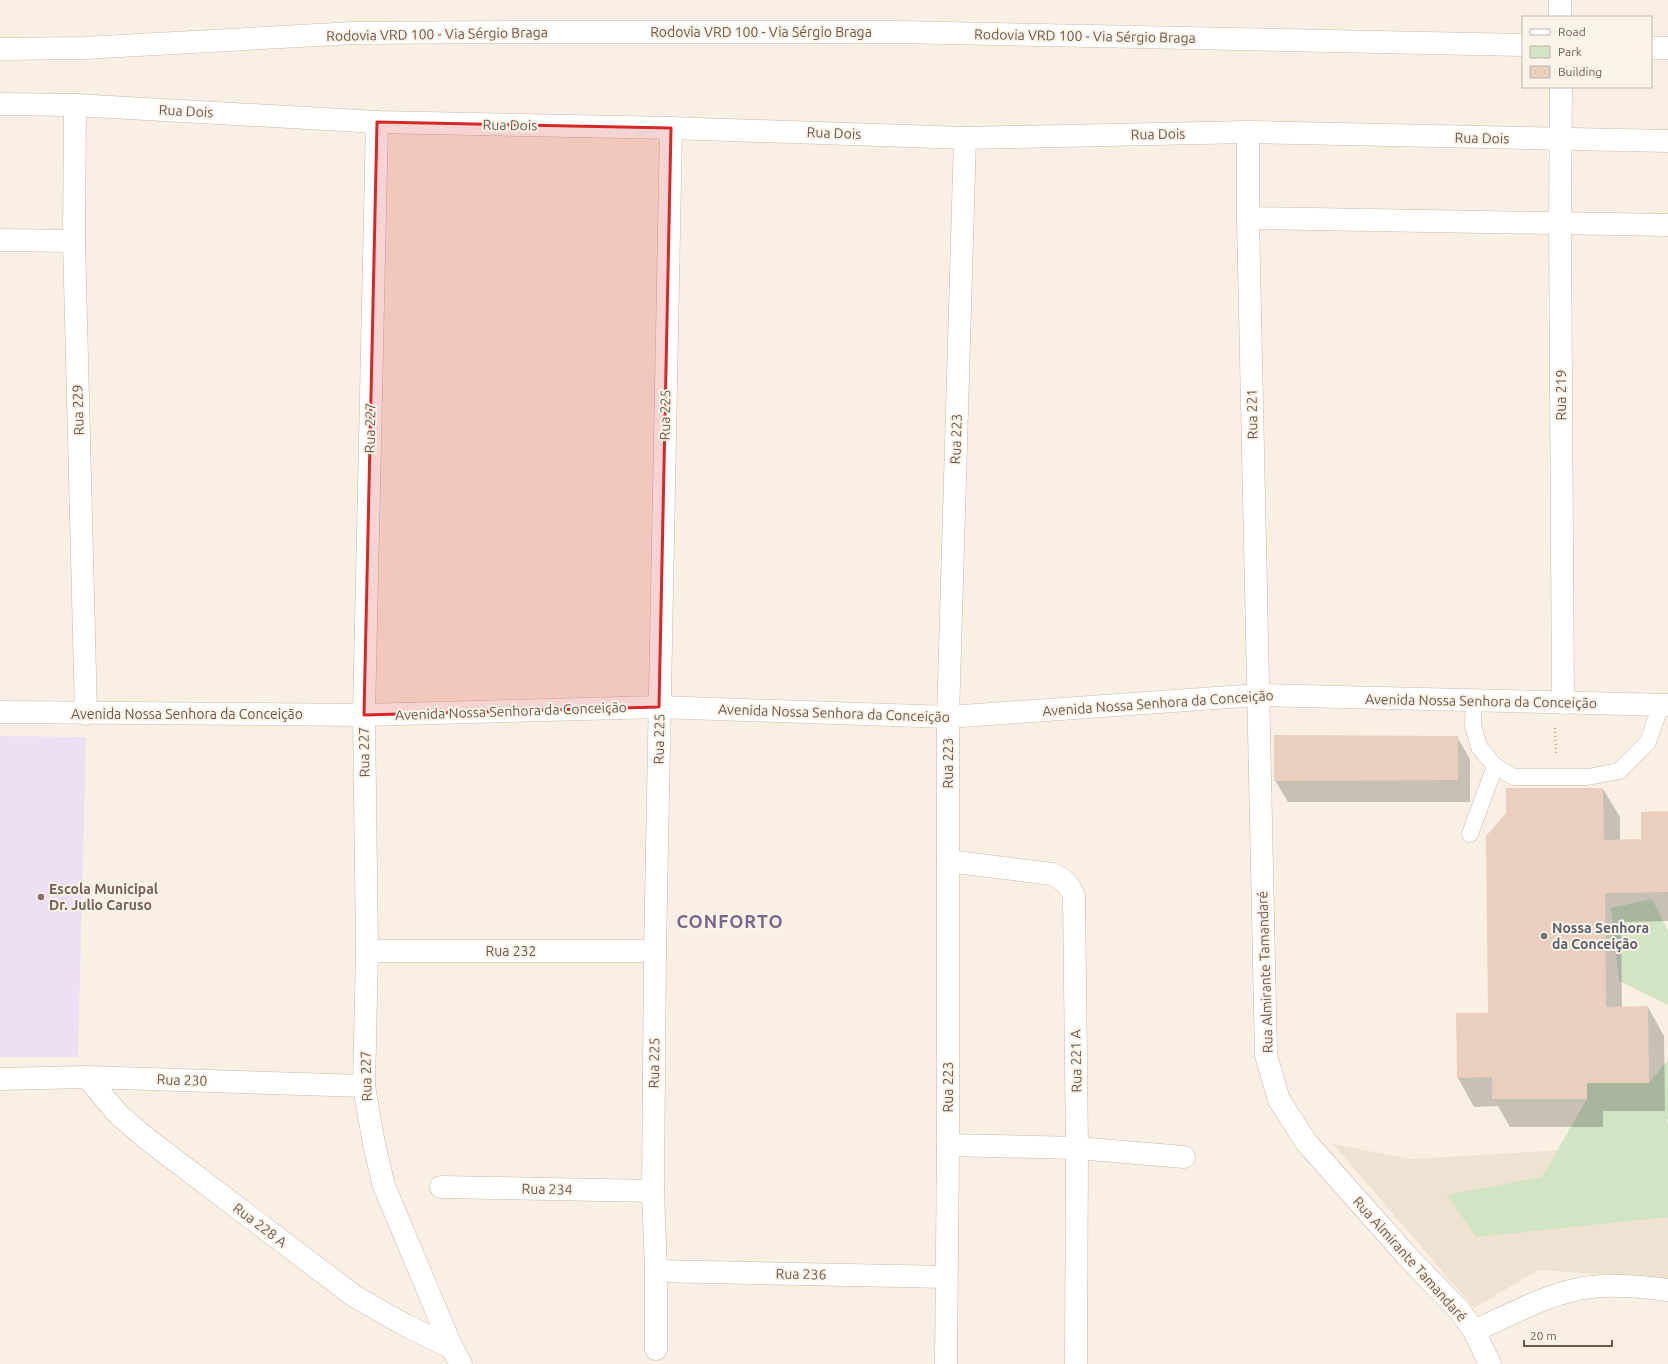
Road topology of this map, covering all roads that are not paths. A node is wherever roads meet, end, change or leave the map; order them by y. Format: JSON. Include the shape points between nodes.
{"nodes":[{"id":1,"x":1560,"y":0,"type":"edge"},
{"id":2,"x":1560,"y":16,"type":"edge"},
{"id":3,"x":1522,"y":45,"type":"edge"},
{"id":4,"x":1652,"y":48,"type":"edge"},
{"id":5,"x":1668,"y":48,"type":"edge"},
{"id":6,"x":0,"y":49,"type":"edge"},
{"id":7,"x":1560,"y":88,"type":"edge"},
{"id":8,"x":0,"y":104,"type":"edge"},
{"id":9,"x":75,"y":105,"type":"junction"},
{"id":10,"x":377,"y":122,"type":"junction"},
{"id":11,"x":671,"y":128,"type":"junction"},
{"id":12,"x":1248,"y":132,"type":"junction"},
{"id":13,"x":965,"y":138,"type":"junction"},
{"id":14,"x":1561,"y":140,"type":"junction"},
{"id":15,"x":1668,"y":141,"type":"edge"},
{"id":16,"x":1248,"y":218,"type":"junction"},
{"id":17,"x":1560,"y":222,"type":"junction"},
{"id":18,"x":1668,"y":225,"type":"edge"},
{"id":19,"x":0,"y":240,"type":"edge"},
{"id":20,"x":74,"y":241,"type":"junction"},
{"id":21,"x":1258,"y":695,"type":"junction"},
{"id":22,"x":1474,"y":700,"type":"junction"},
{"id":23,"x":1563,"y":703,"type":"junction"},
{"id":24,"x":1664,"y":705,"type":"edge"},
{"id":25,"x":659,"y":707,"type":"junction"},
{"id":26,"x":0,"y":712,"type":"edge"},
{"id":27,"x":86,"y":714,"type":"junction"},
{"id":28,"x":364,"y":715,"type":"junction"},
{"id":29,"x":948,"y":718,"type":"junction"},
{"id":30,"x":1495,"y":766,"type":"junction"},
{"id":31,"x":1470,"y":834,"type":"dead end"},
{"id":32,"x":948,"y":861,"type":"junction"},
{"id":33,"x":367,"y":951,"type":"junction"},
{"id":34,"x":655,"y":951,"type":"junction"},
{"id":35,"x":87,"y":1077,"type":"junction"},
{"id":36,"x":0,"y":1078,"type":"edge"},
{"id":37,"x":364,"y":1086,"type":"junction"},
{"id":38,"x":948,"y":1145,"type":"junction"},
{"id":39,"x":1077,"y":1148,"type":"junction"},
{"id":40,"x":1184,"y":1157,"type":"dead end"},
{"id":41,"x":441,"y":1187,"type":"dead end"},
{"id":42,"x":653,"y":1191,"type":"junction"},
{"id":43,"x":656,"y":1271,"type":"junction"},
{"id":44,"x":946,"y":1277,"type":"junction"},
{"id":45,"x":1668,"y":1290,"type":"edge"},
{"id":46,"x":1474,"y":1331,"type":"junction"},
{"id":47,"x":656,"y":1350,"type":"dead end"},
{"id":48,"x":456,"y":1356,"type":"edge"},
{"id":49,"x":946,"y":1364,"type":"edge"},
{"id":50,"x":1076,"y":1364,"type":"edge"},
{"id":51,"x":1490,"y":1364,"type":"edge"}],
"edges":[{"from":1,"to":2,"type":"street"},
{"from":3,"to":6,"type":"street","name":"Rodovia VRD 100 - Via Sérgio Braga","via":[[898,32],[543,32],[353,33],[84,48]]},
{"from":4,"to":5,"type":"street"},
{"from":7,"to":14,"type":"street","name":"Rua 219"},
{"from":8,"to":9,"type":"street","name":"Rua Dois"},
{"from":9,"to":10,"type":"street","name":"Rua Dois"},
{"from":9,"to":20,"type":"street","name":"Rua 229"},
{"from":10,"to":11,"type":"street","name":"Rua Dois"},
{"from":10,"to":28,"type":"street","name":"Rua 227"},
{"from":11,"to":13,"type":"street","name":"Rua Dois"},
{"from":11,"to":25,"type":"street","name":"Rua 225"},
{"from":12,"to":13,"type":"street","name":"Rua Dois"},
{"from":12,"to":14,"type":"street","name":"Rua Dois"},
{"from":12,"to":16,"type":"street","name":"Rua 221"},
{"from":13,"to":29,"type":"street","name":"Rua 223"},
{"from":14,"to":15,"type":"street","name":"Rua Dois"},
{"from":14,"to":17,"type":"street","name":"Rua 219"},
{"from":16,"to":17,"type":"street"},
{"from":16,"to":21,"type":"street","name":"Rua 221"},
{"from":17,"to":18,"type":"street"},
{"from":17,"to":23,"type":"street","name":"Rua 219"},
{"from":19,"to":20,"type":"street"},
{"from":20,"to":27,"type":"street","name":"Rua 229"},
{"from":21,"to":22,"type":"street","name":"Avenida Nossa Senhora da Conceição"},
{"from":21,"to":29,"type":"street","name":"Avenida Nossa Senhora da Conceição"},
{"from":21,"to":46,"type":"street","name":"Rua Almirante Tamandaré","via":[[1266,1055],[1279,1100],[1306,1142],[1407,1256],[1460,1311]]},
{"from":22,"to":23,"type":"street","name":"Avenida Nossa Senhora da Conceição"},
{"from":22,"to":30,"type":"lane","via":[[1472,725],[1478,746]]},
{"from":23,"to":24,"type":"street","name":"Avenida Nossa Senhora da Conceição"},
{"from":24,"to":30,"type":"lane","via":[[1648,742],[1619,771],[1588,777],[1514,777]]},
{"from":25,"to":28,"type":"street","name":"Avenida Nossa Senhora da Conceição"},
{"from":25,"to":29,"type":"street","name":"Avenida Nossa Senhora da Conceição"},
{"from":25,"to":34,"type":"street","name":"Rua 225"},
{"from":26,"to":27,"type":"street","name":"Avenida Nossa Senhora da Conceição"},
{"from":27,"to":28,"type":"street","name":"Avenida Nossa Senhora da Conceição"},
{"from":28,"to":33,"type":"street","name":"Rua 227"},
{"from":29,"to":32,"type":"street","name":"Rua 223"},
{"from":30,"to":31,"type":"lane"},
{"from":32,"to":38,"type":"street","name":"Rua 223"},
{"from":32,"to":39,"type":"street","name":"Rua 221 A","via":[[1052,874],[1070,886],[1074,896]]},
{"from":33,"to":34,"type":"street","name":"Rua 232"},
{"from":33,"to":37,"type":"street","name":"Rua 227"},
{"from":34,"to":42,"type":"street","name":"Rua 225"},
{"from":35,"to":36,"type":"street","name":"Rua 230"},
{"from":35,"to":37,"type":"street","name":"Rua 230"},
{"from":35,"to":48,"type":"street","name":"Rua 228 A","via":[[118,1114],[146,1139],[354,1296]]},
{"from":37,"to":48,"type":"street","name":"Rua 227","via":[[384,1186]]},
{"from":38,"to":39,"type":"street"},
{"from":38,"to":44,"type":"street","name":"Rua 223"},
{"from":39,"to":40,"type":"street"},
{"from":39,"to":50,"type":"street","name":"Rua 221 A"},
{"from":41,"to":42,"type":"street","name":"Rua 234"},
{"from":42,"to":43,"type":"street","name":"Rua 225"},
{"from":43,"to":44,"type":"street","name":"Rua 236"},
{"from":43,"to":47,"type":"street","name":"Rua 225"},
{"from":44,"to":49,"type":"street","name":"Rua 223"},
{"from":45,"to":46,"type":"street","via":[[1592,1286],[1571,1290]]},
{"from":46,"to":51,"type":"street","name":"Rua Almirante Tamandaré"}]}
